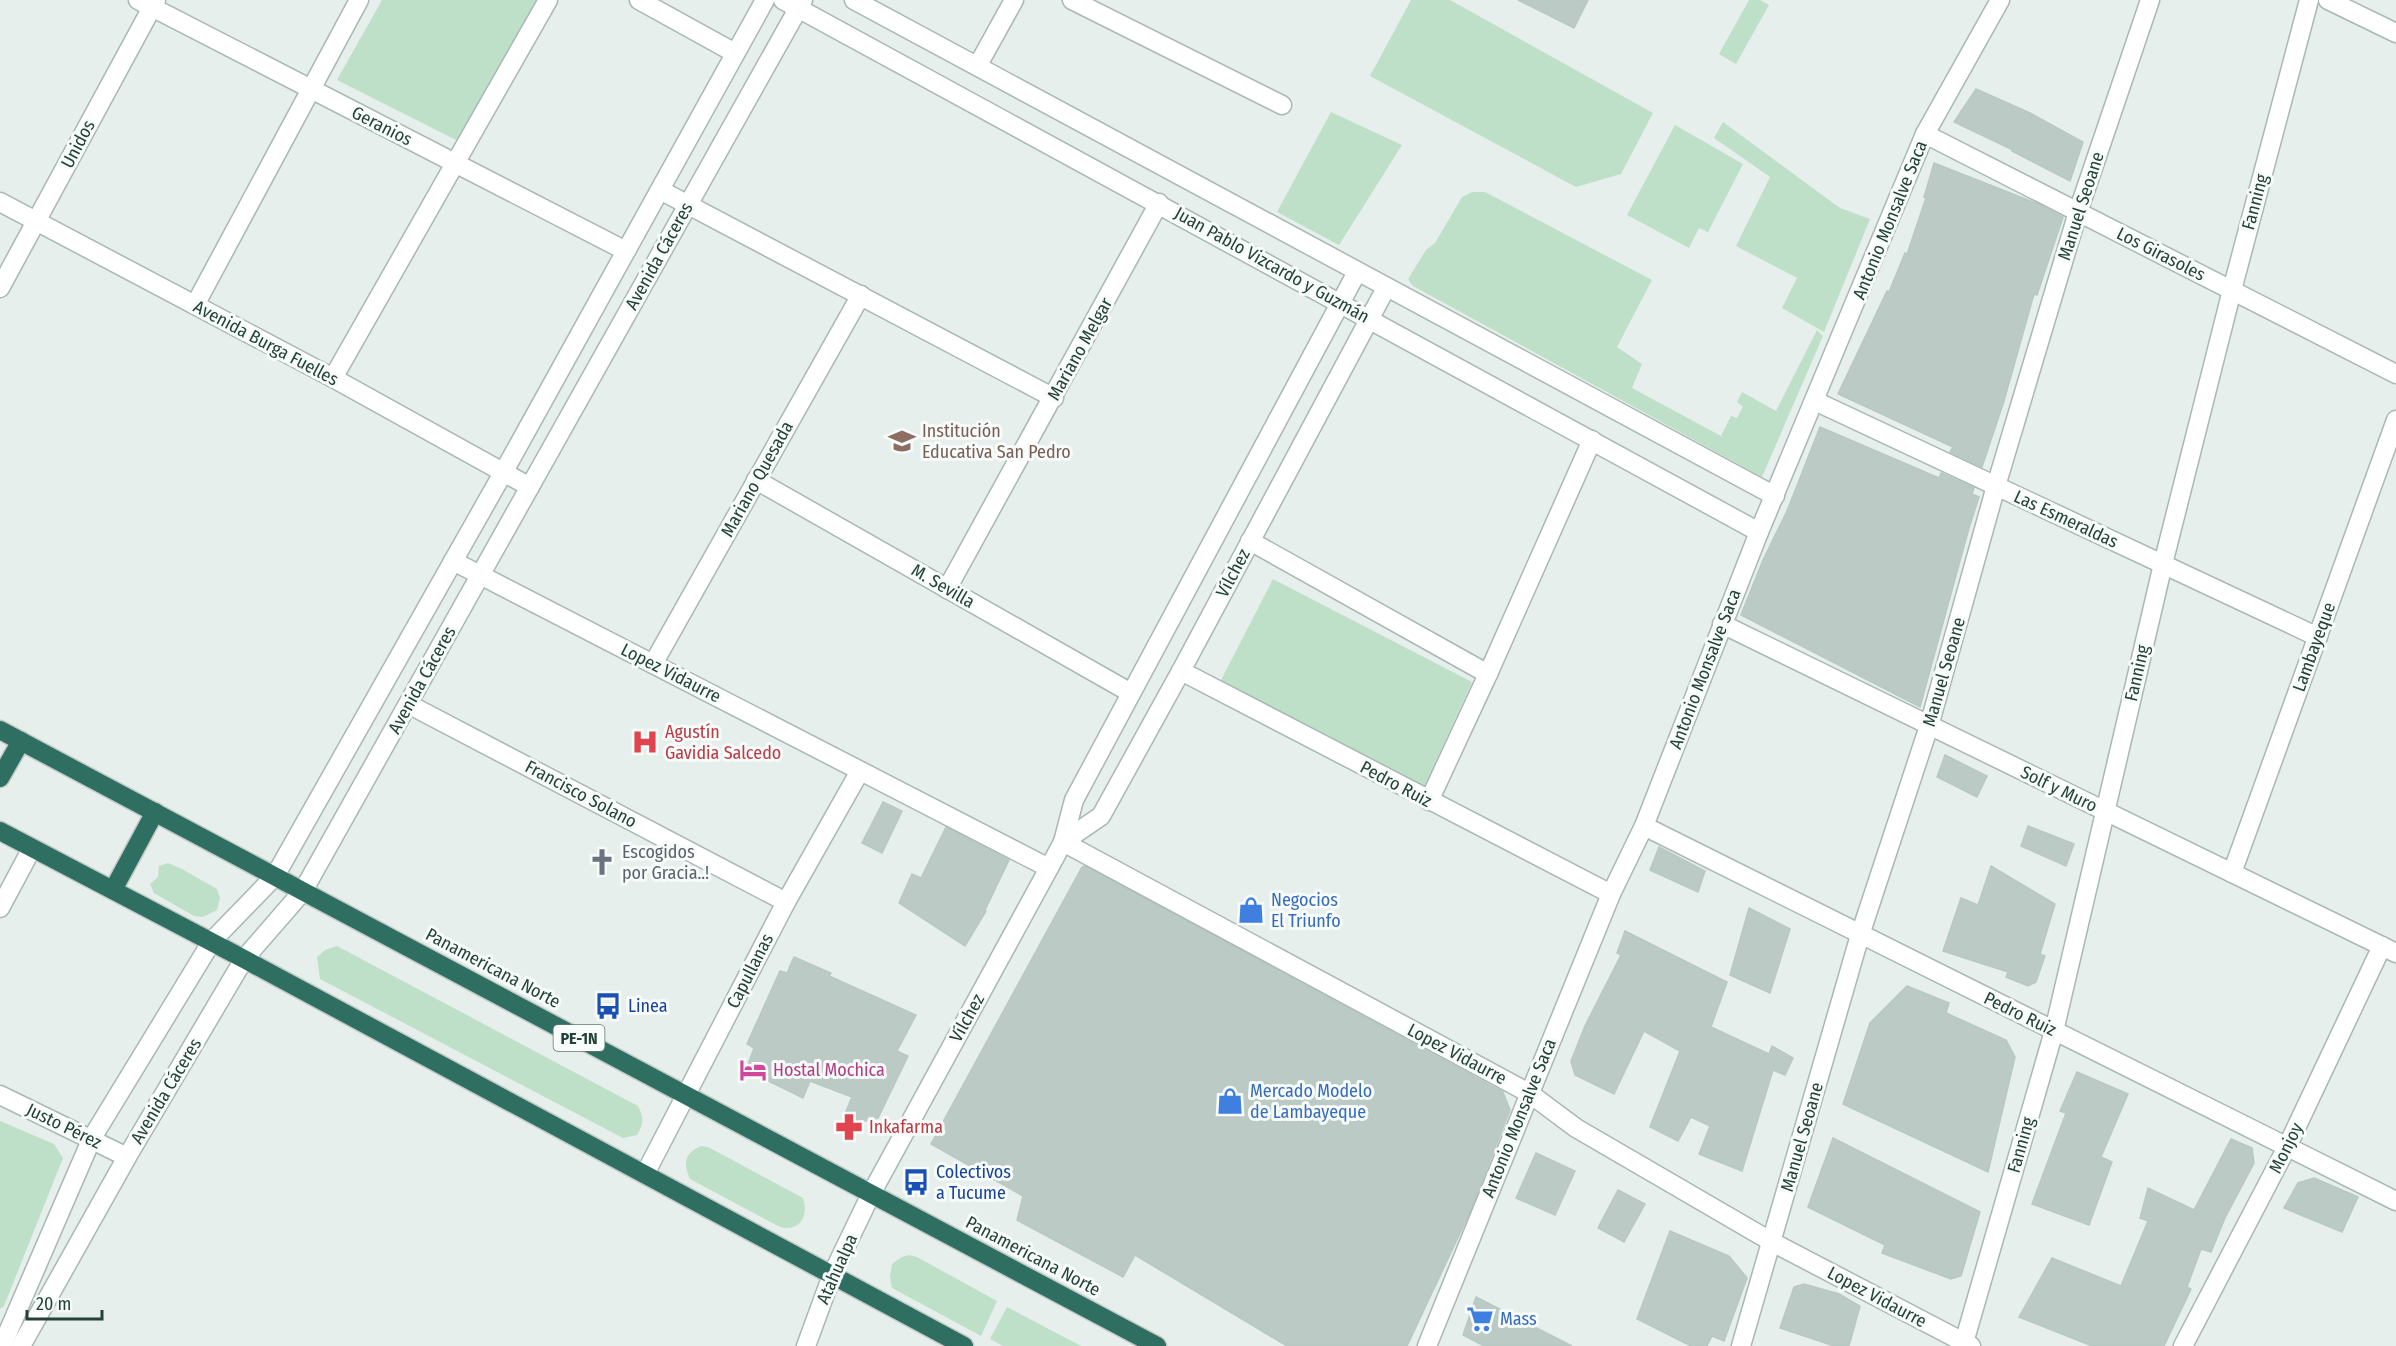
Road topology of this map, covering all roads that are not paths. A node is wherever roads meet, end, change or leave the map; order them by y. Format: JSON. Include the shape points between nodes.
{"nodes":[{"id":1,"x":359,"y":0,"type":"edge"},
{"id":2,"x":548,"y":0,"type":"edge"},
{"id":3,"x":639,"y":0,"type":"edge"},
{"id":4,"x":765,"y":0,"type":"edge"},
{"id":5,"x":854,"y":0,"type":"edge"},
{"id":6,"x":1014,"y":0,"type":"edge"},
{"id":7,"x":1072,"y":0,"type":"edge"},
{"id":8,"x":2000,"y":0,"type":"edge"},
{"id":9,"x":2151,"y":0,"type":"edge"},
{"id":10,"x":2309,"y":0,"type":"edge"},
{"id":11,"x":2328,"y":0,"type":"edge"},
{"id":12,"x":149,"y":2,"type":"edge"},
{"id":13,"x":795,"y":3,"type":"edge"},
{"id":14,"x":2396,"y":33,"type":"edge"},
{"id":15,"x":735,"y":53,"type":"junction"},
{"id":16,"x":978,"y":65,"type":"junction"},
{"id":17,"x":312,"y":89,"type":"junction"},
{"id":18,"x":1282,"y":105,"type":"dead end"},
{"id":19,"x":1925,"y":134,"type":"junction"},
{"id":20,"x":455,"y":163,"type":"junction"},
{"id":21,"x":660,"y":190,"type":"junction"},
{"id":22,"x":0,"y":202,"type":"edge"},
{"id":23,"x":1159,"y":203,"type":"junction"},
{"id":24,"x":688,"y":205,"type":"junction"},
{"id":25,"x":2078,"y":212,"type":"junction"},
{"id":26,"x":36,"y":221,"type":"junction"},
{"id":27,"x":626,"y":250,"type":"junction"},
{"id":28,"x":1357,"y":272,"type":"junction"},
{"id":29,"x":0,"y":288,"type":"edge"},
{"id":30,"x":1386,"y":288,"type":"junction"},
{"id":31,"x":2232,"y":290,"type":"junction"},
{"id":32,"x":861,"y":295,"type":"junction"},
{"id":33,"x":1340,"y":303,"type":"junction"},
{"id":34,"x":195,"y":305,"type":"junction"},
{"id":35,"x":1369,"y":319,"type":"junction"},
{"id":36,"x":2396,"y":374,"type":"edge"},
{"id":37,"x":333,"y":378,"type":"junction"},
{"id":38,"x":1054,"y":398,"type":"junction"},
{"id":39,"x":1815,"y":401,"type":"junction"},
{"id":40,"x":2396,"y":420,"type":"edge"},
{"id":41,"x":1592,"y":440,"type":"junction"},
{"id":42,"x":503,"y":472,"type":"junction"},
{"id":43,"x":756,"y":480,"type":"junction"},
{"id":44,"x":1996,"y":486,"type":"junction"},
{"id":45,"x":530,"y":487,"type":"junction"},
{"id":46,"x":1775,"y":496,"type":"junction"},
{"id":47,"x":1759,"y":532,"type":"junction"},
{"id":48,"x":1250,"y":541,"type":"junction"},
{"id":49,"x":453,"y":561,"type":"junction"},
{"id":50,"x":2163,"y":564,"type":"junction"},
{"id":51,"x":480,"y":575,"type":"junction"},
{"id":52,"x":947,"y":589,"type":"junction"},
{"id":53,"x":1722,"y":624,"type":"junction"},
{"id":54,"x":2318,"y":637,"type":"junction"},
{"id":55,"x":652,"y":664,"type":"junction"},
{"id":56,"x":1182,"y":671,"type":"junction"},
{"id":57,"x":1488,"y":674,"type":"junction"},
{"id":58,"x":1131,"y":693,"type":"junction"},
{"id":59,"x":408,"y":704,"type":"junction"},
{"id":60,"x":1929,"y":726,"type":"junction"},
{"id":61,"x":0,"y":730,"type":"edge"},
{"id":62,"x":21,"y":741,"type":"junction"},
{"id":63,"x":860,"y":771,"type":"junction"},
{"id":64,"x":0,"y":778,"type":"edge"},
{"id":65,"x":1429,"y":801,"type":"junction"},
{"id":66,"x":2105,"y":811,"type":"junction"},
{"id":67,"x":155,"y":812,"type":"junction"},
{"id":68,"x":1644,"y":826,"type":"junction"},
{"id":69,"x":0,"y":831,"type":"edge"},
{"id":70,"x":1063,"y":842,"type":"junction"},
{"id":71,"x":32,"y":848,"type":"junction"},
{"id":72,"x":1049,"y":868,"type":"junction"},
{"id":73,"x":2232,"y":873,"type":"junction"},
{"id":74,"x":274,"y":876,"type":"junction"},
{"id":75,"x":113,"y":890,"type":"junction"},
{"id":76,"x":303,"y":891,"type":"junction"},
{"id":77,"x":1611,"y":894,"type":"junction"},
{"id":78,"x":786,"y":902,"type":"junction"},
{"id":79,"x":0,"y":908,"type":"edge"},
{"id":80,"x":1860,"y":934,"type":"junction"},
{"id":81,"x":212,"y":942,"type":"junction"},
{"id":82,"x":2389,"y":950,"type":"edge"},
{"id":83,"x":244,"y":958,"type":"junction"},
{"id":84,"x":2054,"y":1031,"type":"junction"},
{"id":85,"x":1529,"y":1093,"type":"junction"},
{"id":86,"x":0,"y":1095,"type":"edge"},
{"id":87,"x":687,"y":1095,"type":"junction"},
{"id":88,"x":92,"y":1138,"type":"junction"},
{"id":89,"x":2287,"y":1147,"type":"junction"},
{"id":90,"x":127,"y":1157,"type":"junction"},
{"id":91,"x":645,"y":1174,"type":"junction"},
{"id":92,"x":872,"y":1194,"type":"junction"},
{"id":93,"x":2396,"y":1201,"type":"edge"},
{"id":94,"x":1772,"y":1242,"type":"junction"},
{"id":95,"x":832,"y":1275,"type":"junction"},
{"id":96,"x":1966,"y":1345,"type":"edge"},
{"id":97,"x":2,"y":1346,"type":"edge"},
{"id":98,"x":21,"y":1346,"type":"edge"},
{"id":99,"x":806,"y":1346,"type":"edge"},
{"id":100,"x":964,"y":1346,"type":"edge"},
{"id":101,"x":1157,"y":1346,"type":"edge"},
{"id":102,"x":1427,"y":1346,"type":"edge"},
{"id":103,"x":1741,"y":1346,"type":"edge"},
{"id":104,"x":2183,"y":1346,"type":"edge"}],
"edges":[{"from":1,"to":17,"type":"street"},
{"from":2,"to":20,"type":"street"},
{"from":3,"to":15,"type":"street"},
{"from":4,"to":15,"type":"street","name":"Avenida Cáceres"},
{"from":5,"to":16,"type":"street","name":"Juan Pablo Vizcardo y Guzmán"},
{"from":6,"to":16,"type":"street"},
{"from":7,"to":18,"type":"street"},
{"from":8,"to":19,"type":"street","name":"Antonio Monsalve Saca"},
{"from":9,"to":25,"type":"street","name":"Manuel Seoane"},
{"from":10,"to":31,"type":"street","name":"Fanning"},
{"from":11,"to":14,"type":"street"},
{"from":12,"to":17,"type":"street","name":"Geranios"},
{"from":12,"to":26,"type":"street","name":"Unidos"},
{"from":13,"to":23,"type":"street","name":"Juan Pablo Vizcardo y Guzmán"},
{"from":13,"to":24,"type":"street","name":"Avenida Cáceres"},
{"from":15,"to":21,"type":"street","name":"Avenida Cáceres"},
{"from":16,"to":28,"type":"street","name":"Juan Pablo Vizcardo y Guzmán"},
{"from":17,"to":20,"type":"street","name":"Geranios"},
{"from":17,"to":34,"type":"street"},
{"from":19,"to":25,"type":"street","name":"Los Girasoles"},
{"from":19,"to":39,"type":"street","name":"Antonio Monsalve Saca"},
{"from":20,"to":27,"type":"street","name":"Geranios"},
{"from":20,"to":37,"type":"street"},
{"from":21,"to":24,"type":"street"},
{"from":21,"to":27,"type":"street","name":"Avenida Cáceres"},
{"from":22,"to":26,"type":"street","name":"Avenida Burga Fuelles"},
{"from":23,"to":33,"type":"street","name":"Juan Pablo Vizcardo y Guzmán"},
{"from":23,"to":38,"type":"street","name":"Mariano Melgar"},
{"from":24,"to":32,"type":"street"},
{"from":24,"to":45,"type":"street","name":"Avenida Cáceres"},
{"from":25,"to":31,"type":"street","name":"Los Girasoles"},
{"from":25,"to":44,"type":"street","name":"Manuel Seoane"},
{"from":26,"to":29,"type":"street","name":"Unidos"},
{"from":26,"to":34,"type":"street","name":"Avenida Burga Fuelles"},
{"from":27,"to":42,"type":"street","name":"Avenida Cáceres"},
{"from":28,"to":30,"type":"street","name":"Juan Pablo Vizcardo y Guzmán"},
{"from":28,"to":33,"type":"street","name":"Vílchez"},
{"from":30,"to":35,"type":"street","name":"Vílchez"},
{"from":30,"to":46,"type":"street","name":"Juan Pablo Vizcardo y Guzmán"},
{"from":31,"to":36,"type":"street","name":"Los Girasoles"},
{"from":31,"to":50,"type":"street","name":"Fanning"},
{"from":32,"to":38,"type":"street"},
{"from":32,"to":43,"type":"street","name":"Mariano Quesada"},
{"from":33,"to":35,"type":"street","name":"Juan Pablo Vizcardo y Guzmán"},
{"from":33,"to":58,"type":"street","name":"Vílchez"},
{"from":34,"to":37,"type":"street","name":"Avenida Burga Fuelles"},
{"from":35,"to":41,"type":"street","name":"Juan Pablo Vizcardo y Guzmán"},
{"from":35,"to":48,"type":"street","name":"Vílchez"},
{"from":37,"to":42,"type":"street","name":"Avenida Burga Fuelles"},
{"from":38,"to":52,"type":"street","name":"Mariano Melgar"},
{"from":39,"to":44,"type":"street","name":"Las Esmeraldas"},
{"from":39,"to":46,"type":"street","name":"Antonio Monsalve Saca"},
{"from":40,"to":54,"type":"street","name":"Lambayeque"},
{"from":41,"to":47,"type":"street","name":"Juan Pablo Vizcardo y Guzmán"},
{"from":41,"to":57,"type":"street"},
{"from":42,"to":45,"type":"street","name":"Avenida Burga Fuelles"},
{"from":42,"to":49,"type":"street","name":"Avenida Cáceres"},
{"from":43,"to":52,"type":"street","name":"M. Sevilla"},
{"from":43,"to":55,"type":"street","name":"Mariano Quesada"},
{"from":44,"to":50,"type":"street","name":"Las Esmeraldas"},
{"from":44,"to":60,"type":"street","name":"Manuel Seoane"},
{"from":45,"to":51,"type":"street","name":"Avenida Cáceres"},
{"from":46,"to":47,"type":"street","name":"Antonio Monsalve Saca"},
{"from":47,"to":53,"type":"street","name":"Antonio Monsalve Saca"},
{"from":48,"to":56,"type":"street","name":"Vílchez"},
{"from":48,"to":57,"type":"street"},
{"from":49,"to":51,"type":"street","name":"Lopez Vidaurre"},
{"from":49,"to":74,"type":"street","name":"Avenida Cáceres"},
{"from":50,"to":54,"type":"street","name":"Las Esmeraldas"},
{"from":50,"to":66,"type":"street","name":"Fanning"},
{"from":51,"to":55,"type":"street","name":"Lopez Vidaurre"},
{"from":51,"to":59,"type":"street","name":"Avenida Cáceres"},
{"from":52,"to":58,"type":"street","name":"M. Sevilla"},
{"from":53,"to":60,"type":"street","name":"Solf y Muro"},
{"from":53,"to":68,"type":"street","name":"Antonio Monsalve Saca"},
{"from":54,"to":73,"type":"street","name":"Lambayeque"},
{"from":55,"to":63,"type":"street","name":"Lopez Vidaurre"},
{"from":56,"to":65,"type":"street","name":"Pedro Ruiz"},
{"from":56,"to":70,"type":"street","name":"Vílchez","via":[[1101,816]]},
{"from":57,"to":65,"type":"street"},
{"from":58,"to":70,"type":"street","name":"Vílchez","via":[[1074,800]]},
{"from":59,"to":76,"type":"street","name":"Avenida Cáceres"},
{"from":59,"to":78,"type":"street","name":"Francisco Solano"},
{"from":60,"to":66,"type":"street","name":"Solf y Muro"},
{"from":60,"to":80,"type":"street","name":"Manuel Seoane"},
{"from":61,"to":62,"type":"highway","name":"Panamericana Norte","number":"PE-1N"},
{"from":62,"to":64,"type":"highway"},
{"from":62,"to":67,"type":"highway","name":"Panamericana Norte","number":"PE-1N"},
{"from":63,"to":72,"type":"street","name":"Lopez Vidaurre"},
{"from":63,"to":78,"type":"street","name":"Capullanas"},
{"from":65,"to":77,"type":"street","name":"Pedro Ruiz"},
{"from":66,"to":73,"type":"street","name":"Solf y Muro"},
{"from":66,"to":84,"type":"street","name":"Fanning"},
{"from":67,"to":74,"type":"highway","name":"Panamericana Norte","number":"PE-1N"},
{"from":67,"to":75,"type":"highway"},
{"from":68,"to":77,"type":"street","name":"Antonio Monsalve Saca"},
{"from":68,"to":80,"type":"street","name":"Pedro Ruiz"},
{"from":69,"to":71,"type":"highway"},
{"from":70,"to":72,"type":"street","name":"Vílchez"},
{"from":70,"to":85,"type":"street","name":"Lopez Vidaurre"},
{"from":71,"to":75,"type":"highway"},
{"from":71,"to":79,"type":"street"},
{"from":72,"to":92,"type":"street","name":"Vílchez"},
{"from":73,"to":82,"type":"street","name":"Solf y Muro"},
{"from":74,"to":76,"type":"highway","name":"Panamericana Norte","number":"PE-1N"},
{"from":74,"to":81,"type":"street","name":"Avenida Cáceres"},
{"from":75,"to":81,"type":"highway"},
{"from":76,"to":83,"type":"street","name":"Avenida Cáceres"},
{"from":76,"to":87,"type":"highway","name":"Panamericana Norte","number":"PE-1N"},
{"from":77,"to":85,"type":"street","name":"Antonio Monsalve Saca"},
{"from":78,"to":87,"type":"street","name":"Capullanas"},
{"from":80,"to":84,"type":"street","name":"Pedro Ruiz"},
{"from":80,"to":94,"type":"street","name":"Manuel Seoane"},
{"from":81,"to":83,"type":"highway"},
{"from":81,"to":88,"type":"street","name":"Avenida Cáceres"},
{"from":82,"to":89,"type":"street","name":"Monjoy"},
{"from":83,"to":90,"type":"street","name":"Avenida Cáceres"},
{"from":83,"to":91,"type":"highway"},
{"from":84,"to":89,"type":"street","name":"Pedro Ruiz"},
{"from":84,"to":96,"type":"street","name":"Fanning"},
{"from":85,"to":94,"type":"street","name":"Lopez Vidaurre","via":[[1576,1128]]},
{"from":85,"to":102,"type":"street","name":"Antonio Monsalve Saca"},
{"from":86,"to":88,"type":"street","name":"Justo Pérez"},
{"from":87,"to":91,"type":"street","name":"Capullanas"},
{"from":87,"to":92,"type":"highway","name":"Panamericana Norte","number":"PE-1N"},
{"from":88,"to":90,"type":"street","name":"Justo Pérez"},
{"from":88,"to":97,"type":"street","name":"Avenida Cáceres"},
{"from":89,"to":93,"type":"street","name":"Pedro Ruiz"},
{"from":89,"to":104,"type":"street","name":"Monjoy"},
{"from":90,"to":98,"type":"street","name":"Avenida Cáceres"},
{"from":91,"to":95,"type":"highway"},
{"from":92,"to":95,"type":"street","name":"Atahualpa"},
{"from":92,"to":101,"type":"highway","name":"Panamericana Norte","number":"PE-1N"},
{"from":94,"to":96,"type":"street","name":"Lopez Vidaurre"},
{"from":94,"to":103,"type":"street","name":"Manuel Seoane"},
{"from":95,"to":99,"type":"street","name":"Atahualpa"},
{"from":95,"to":100,"type":"highway"}]}
